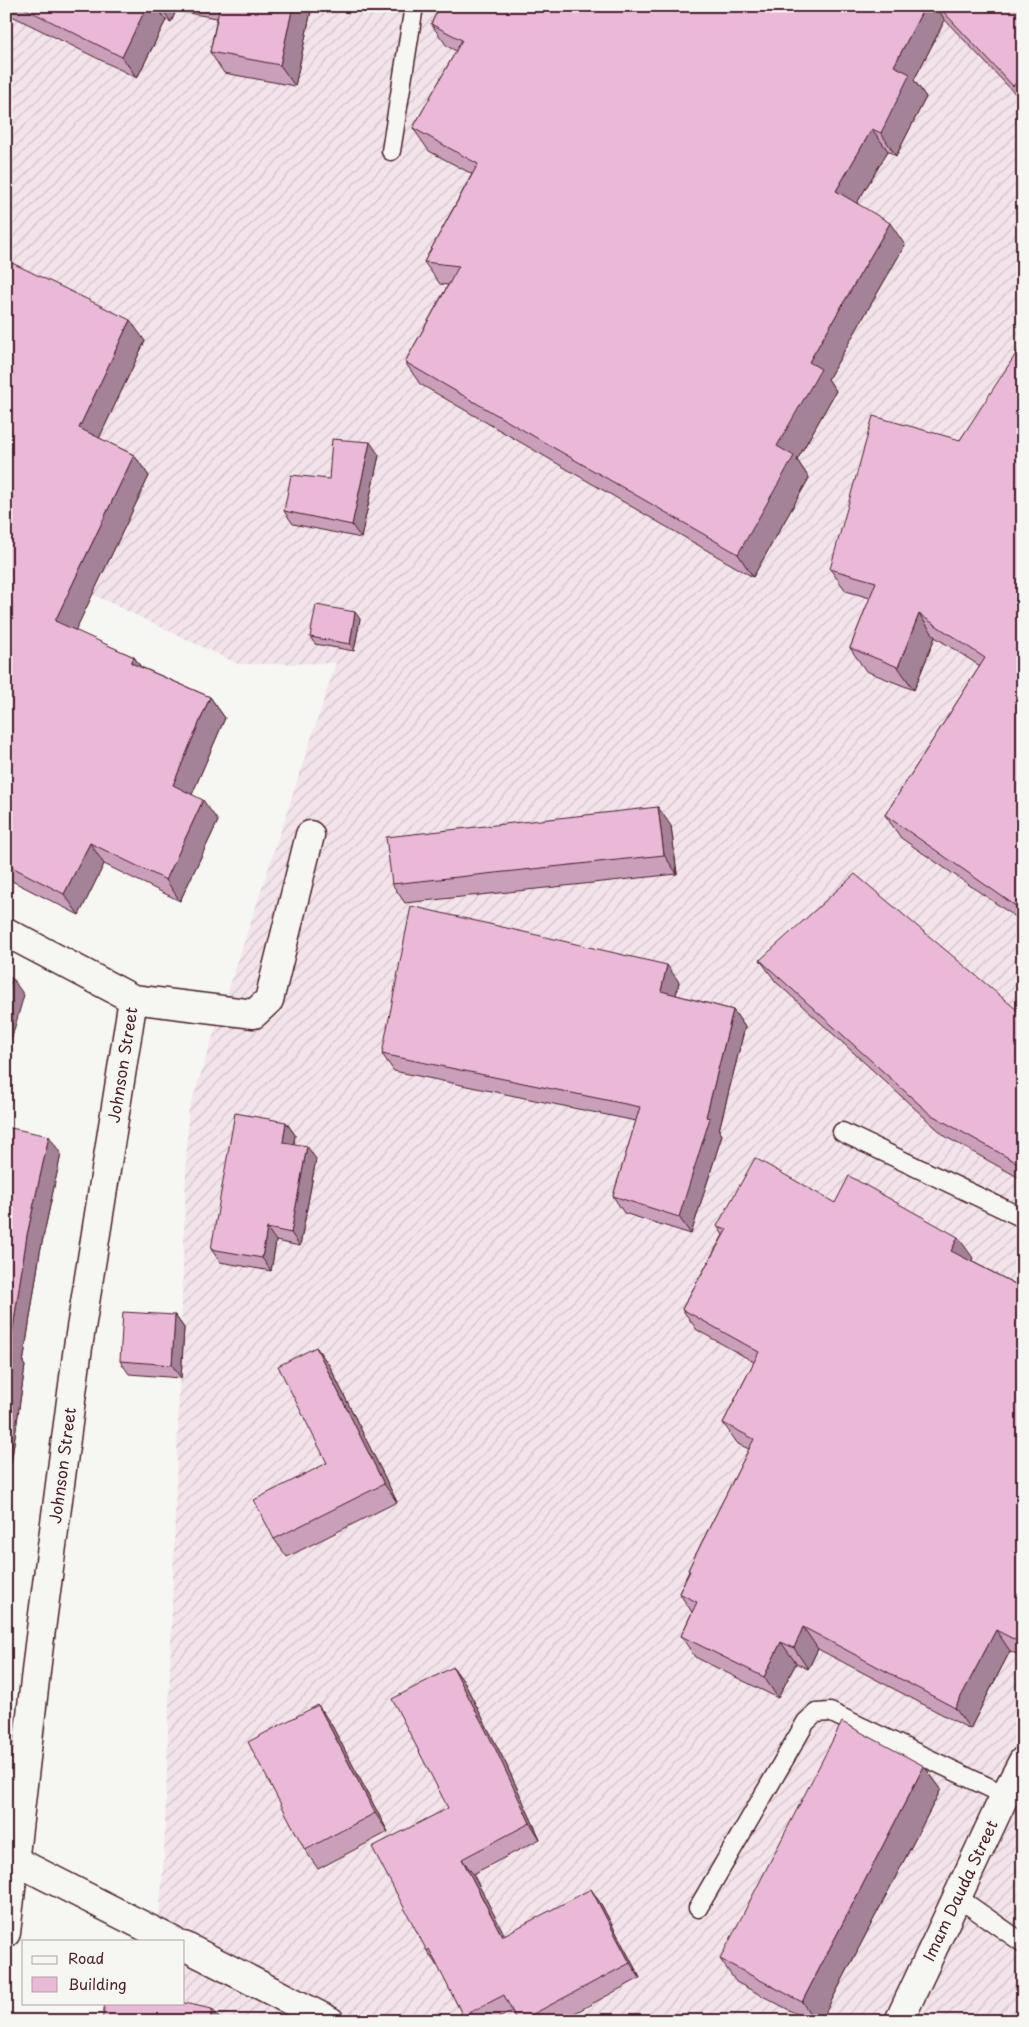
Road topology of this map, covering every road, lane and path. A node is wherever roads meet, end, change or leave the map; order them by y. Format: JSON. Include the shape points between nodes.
{"nodes":[{"id":1,"x":414,"y":6,"type":"edge"},
{"id":2,"x":391,"y":151,"type":"dead end"},
{"id":3,"x":310,"y":835,"type":"dead end"},
{"id":4,"x":6,"y":932,"type":"edge"},
{"id":5,"x":133,"y":1000,"type":"junction"},
{"id":6,"x":842,"y":1132,"type":"dead end"},
{"id":7,"x":1023,"y":1218,"type":"edge"},
{"id":8,"x":1023,"y":1762,"type":"edge"},
{"id":9,"x":1004,"y":1795,"type":"junction"},
{"id":10,"x":11,"y":1858,"type":"edge"},
{"id":11,"x":956,"y":1897,"type":"junction"},
{"id":12,"x":698,"y":1908,"type":"dead end"},
{"id":13,"x":6,"y":1933,"type":"edge"},
{"id":14,"x":171,"y":1940,"type":"edge"},
{"id":15,"x":1023,"y":1943,"type":"edge"},
{"id":16,"x":185,"y":1947,"type":"edge"},
{"id":17,"x":327,"y":2020,"type":"edge"},
{"id":18,"x":898,"y":2021,"type":"edge"}],
"edges":[{"from":1,"to":2,"type":"lane"},
{"from":3,"to":5,"type":"street","via":[[269,1000],[254,1014]]},
{"from":4,"to":5,"type":"street"},
{"from":5,"to":10,"type":"street","name":"Johnson Street","via":[[77,1356]]},
{"from":6,"to":7,"type":"lane"},
{"from":8,"to":9,"type":"street","name":"Imam Dauda Street"},
{"from":9,"to":11,"type":"street","name":"Imam Dauda Street"},
{"from":9,"to":12,"type":"lane","via":[[830,1712],[816,1713],[806,1722]]},
{"from":10,"to":13,"type":"street","name":"Johnson Street"},
{"from":10,"to":14,"type":"street"},
{"from":11,"to":15,"type":"lane"},
{"from":11,"to":18,"type":"street","name":"Imam Dauda Street"},
{"from":16,"to":17,"type":"street"}]}
